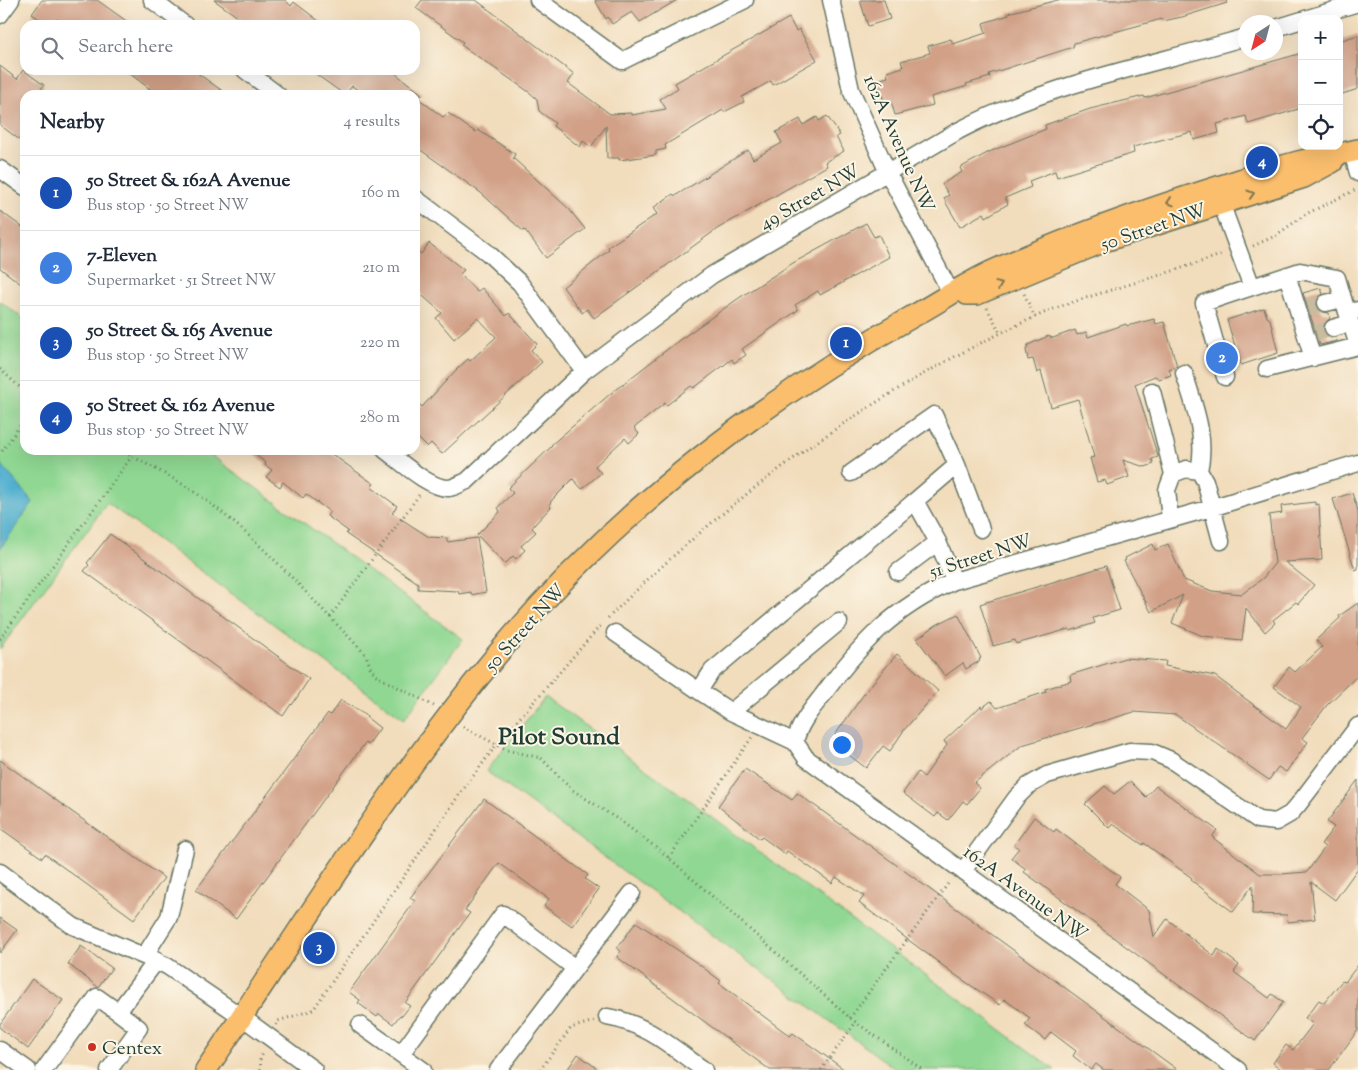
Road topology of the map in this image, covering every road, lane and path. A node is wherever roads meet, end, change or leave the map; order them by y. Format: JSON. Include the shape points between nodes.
{"nodes":[{"id":1,"x":11,"y":0,"type":"edge"},
{"id":2,"x":152,"y":0,"type":"edge"},
{"id":3,"x":538,"y":0,"type":"edge"},
{"id":4,"x":746,"y":0,"type":"edge"},
{"id":5,"x":830,"y":0,"type":"edge"},
{"id":6,"x":1358,"y":3,"type":"edge"},
{"id":7,"x":0,"y":15,"type":"edge"},
{"id":8,"x":1317,"y":15,"type":"edge"},
{"id":9,"x":178,"y":20,"type":"edge"},
{"id":10,"x":1298,"y":21,"type":"edge"},
{"id":11,"x":1283,"y":26,"type":"edge"},
{"id":12,"x":1238,"y":38,"type":"edge"},
{"id":13,"x":252,"y":75,"type":"edge"},
{"id":14,"x":271,"y":90,"type":"edge"},
{"id":15,"x":1355,"y":151,"type":"edge"},
{"id":16,"x":0,"y":169,"type":"edge"},
{"id":17,"x":888,"y":173,"type":"junction"},
{"id":18,"x":1358,"y":173,"type":"edge"},
{"id":19,"x":20,"y":184,"type":"edge"},
{"id":20,"x":1358,"y":189,"type":"edge"},
{"id":21,"x":420,"y":202,"type":"edge"},
{"id":22,"x":1221,"y":203,"type":"junction"},
{"id":23,"x":1247,"y":247,"type":"dead end"},
{"id":24,"x":1224,"y":254,"type":"dead end"},
{"id":25,"x":1287,"y":275,"type":"junction"},
{"id":26,"x":1252,"y":287,"type":"junction"},
{"id":27,"x":952,"y":294,"type":"junction"},
{"id":28,"x":1025,"y":294,"type":"dead end"},
{"id":29,"x":1326,"y":303,"type":"tunnel mouth"},
{"id":30,"x":982,"y":305,"type":"dead end"},
{"id":31,"x":1350,"y":311,"type":"edge"},
{"id":32,"x":1035,"y":318,"type":"junction"},
{"id":33,"x":1333,"y":328,"type":"tunnel mouth"},
{"id":34,"x":1001,"y":334,"type":"junction"},
{"id":35,"x":1358,"y":346,"type":"edge"},
{"id":36,"x":1314,"y":358,"type":"junction"},
{"id":37,"x":0,"y":369,"type":"edge"},
{"id":38,"x":1267,"y":369,"type":"dead end"},
{"id":39,"x":584,"y":371,"type":"junction"},
{"id":40,"x":1184,"y":373,"type":"dead end"},
{"id":41,"x":1225,"y":377,"type":"dead end"},
{"id":42,"x":20,"y":387,"type":"edge"},
{"id":43,"x":1152,"y":391,"type":"dead end"},
{"id":44,"x":20,"y":426,"type":"edge"},
{"id":45,"x":2,"y":451,"type":"dead end"},
{"id":46,"x":392,"y":455,"type":"edge"},
{"id":47,"x":132,"y":456,"type":"joint"},
{"id":48,"x":1358,"y":463,"type":"edge"},
{"id":49,"x":957,"y":465,"type":"junction"},
{"id":50,"x":1199,"y":472,"type":"junction"},
{"id":51,"x":851,"y":473,"type":"dead end"},
{"id":52,"x":1173,"y":474,"type":"junction"},
{"id":53,"x":429,"y":482,"type":"junction"},
{"id":54,"x":915,"y":501,"type":"junction"},
{"id":55,"x":1211,"y":508,"type":"junction"},
{"id":56,"x":1170,"y":520,"type":"junction"},
{"id":57,"x":981,"y":530,"type":"dead end"},
{"id":58,"x":1221,"y":541,"type":"dead end"},
{"id":59,"x":938,"y":542,"type":"junction"},
{"id":60,"x":898,"y":572,"type":"dead end"},
{"id":61,"x":954,"y":581,"type":"junction"},
{"id":62,"x":330,"y":618,"type":"junction"},
{"id":63,"x":839,"y":622,"type":"dead end"},
{"id":64,"x":614,"y":633,"type":"dead end"},
{"id":65,"x":0,"y":639,"type":"edge"},
{"id":66,"x":699,"y":691,"type":"junction"},
{"id":67,"x":438,"y":709,"type":"dead end"},
{"id":68,"x":731,"y":712,"type":"junction"},
{"id":69,"x":459,"y":726,"type":"dead end"},
{"id":70,"x":1358,"y":726,"type":"edge"},
{"id":71,"x":759,"y":727,"type":"junction"},
{"id":72,"x":795,"y":742,"type":"junction"},
{"id":73,"x":497,"y":744,"type":"junction"},
{"id":74,"x":185,"y":849,"type":"dead end"},
{"id":75,"x":669,"y":858,"type":"junction"},
{"id":76,"x":961,"y":870,"type":"junction"},
{"id":77,"x":0,"y":872,"type":"edge"},
{"id":78,"x":632,"y":893,"type":"dead end"},
{"id":79,"x":151,"y":958,"type":"junction"},
{"id":80,"x":575,"y":968,"type":"junction"},
{"id":81,"x":118,"y":1012,"type":"junction"},
{"id":82,"x":242,"y":1017,"type":"junction"},
{"id":83,"x":607,"y":1017,"type":"joint"},
{"id":84,"x":850,"y":1018,"type":"junction"},
{"id":85,"x":278,"y":1021,"type":"dead end"},
{"id":86,"x":856,"y":1022,"type":"junction"},
{"id":87,"x":360,"y":1025,"type":"dead end"},
{"id":88,"x":0,"y":1050,"type":"edge"},
{"id":89,"x":400,"y":1054,"type":"junction"},
{"id":90,"x":260,"y":1059,"type":"dead end"},
{"id":91,"x":28,"y":1070,"type":"edge"},
{"id":92,"x":44,"y":1070,"type":"edge"},
{"id":93,"x":109,"y":1070,"type":"edge"},
{"id":94,"x":206,"y":1070,"type":"edge"},
{"id":95,"x":261,"y":1070,"type":"edge"},
{"id":96,"x":314,"y":1070,"type":"edge"},
{"id":97,"x":423,"y":1070,"type":"edge"},
{"id":98,"x":498,"y":1070,"type":"edge"},
{"id":99,"x":540,"y":1070,"type":"edge"},
{"id":100,"x":704,"y":1070,"type":"edge"},
{"id":101,"x":821,"y":1070,"type":"edge"},
{"id":102,"x":923,"y":1070,"type":"edge"},
{"id":103,"x":1238,"y":1070,"type":"edge"}],
"edges":[{"from":1,"to":7,"type":"street"},
{"from":2,"to":9,"type":"street"},
{"from":3,"to":4,"type":"street","via":[[622,61]]},
{"from":5,"to":17,"type":"street","name":"162A Avenue NW","via":[[851,90]]},
{"from":6,"to":8,"type":"street"},
{"from":10,"to":11,"type":"street"},
{"from":12,"to":17,"type":"street","name":"49 Street NW","via":[[1047,91],[988,116]]},
{"from":13,"to":14,"type":"street"},
{"from":15,"to":18,"type":"street"},
{"from":22,"to":15,"type":"main road","name":"50 Street NW","one_way":true,"via":[[1304,177]]},
{"from":15,"to":27,"type":"main road","name":"50 Street NW","one_way":true,"via":[[1297,162],[1104,225],[993,271]]},
{"from":16,"to":19,"type":"street"},
{"from":17,"to":27,"type":"street","name":"162A Avenue NW"},
{"from":17,"to":39,"type":"street","name":"49 Street NW","via":[[712,275]]},
{"from":20,"to":23,"type":"path","via":[[1306,214],[1275,236]]},
{"from":21,"to":39,"type":"street","via":[[488,253],[520,283]]},
{"from":22,"to":26,"type":"street"},
{"from":27,"to":22,"type":"main road","name":"50 Street NW","one_way":true,"via":[[977,294],[1107,240]]},
{"from":24,"to":32,"type":"path","via":[[1071,302]]},
{"from":25,"to":26,"type":"street"},
{"from":25,"to":31,"type":"street","via":[[1300,271],[1337,278]]},
{"from":25,"to":36,"type":"street","via":[[1303,310]]},
{"from":26,"to":41,"type":"street","via":[[1204,303]]},
{"from":27,"to":82,"type":"main road","name":"50 Street NW","via":[[849,353],[740,428],[657,494],[582,564],[497,654],[448,717]]},
{"from":28,"to":32,"type":"path"},
{"from":29,"to":31,"type":"street"},
{"from":30,"to":34,"type":"path"},
{"from":31,"to":33,"type":"street"},
{"from":31,"to":35,"type":"street"},
{"from":32,"to":34,"type":"path"},
{"from":34,"to":73,"type":"path","via":[[861,411],[777,471],[707,527],[648,578],[590,636]]},
{"from":35,"to":36,"type":"street"},
{"from":36,"to":38,"type":"street"},
{"from":37,"to":42,"type":"path"},
{"from":39,"to":53,"type":"street","name":"49 Street NW","via":[[468,481],[448,488]]},
{"from":40,"to":50,"type":"street","via":[[1201,433]]},
{"from":43,"to":52,"type":"street"},
{"from":44,"to":45,"type":"path"},
{"from":46,"to":53,"type":"street"},
{"from":47,"to":62,"type":"path","via":[[180,482],[248,534]]},
{"from":47,"to":65,"type":"path"},
{"from":48,"to":55,"type":"street","name":"51 Street NW"},
{"from":49,"to":51,"type":"street","via":[[934,415]]},
{"from":49,"to":54,"type":"street"},
{"from":49,"to":57,"type":"street"},
{"from":50,"to":52,"type":"street","via":[[1186,468]]},
{"from":50,"to":55,"type":"street","via":[[1205,481]]},
{"from":52,"to":56,"type":"street","via":[[1167,490]]},
{"from":53,"to":62,"type":"path"},
{"from":54,"to":59,"type":"street"},
{"from":54,"to":66,"type":"street","via":[[712,672]]},
{"from":55,"to":56,"type":"street","name":"51 Street NW"},
{"from":55,"to":58,"type":"street"},
{"from":56,"to":61,"type":"street","name":"51 Street NW"},
{"from":59,"to":60,"type":"street"},
{"from":59,"to":61,"type":"street"},
{"from":61,"to":72,"type":"street","name":"51 Street NW","via":[[910,603],[876,632],[841,671],[806,718]]},
{"from":62,"to":67,"type":"path","via":[[366,655],[378,677]]},
{"from":63,"to":68,"type":"street"},
{"from":64,"to":66,"type":"street"},
{"from":66,"to":68,"type":"street"},
{"from":68,"to":71,"type":"street"},
{"from":69,"to":73,"type":"path"},
{"from":70,"to":76,"type":"street","via":[[1298,805],[1276,822],[1258,820],[1171,760],[1152,752],[1130,751],[1047,775],[1028,786]]},
{"from":71,"to":72,"type":"street"},
{"from":71,"to":75,"type":"path"},
{"from":72,"to":76,"type":"street","name":"162A Avenue NW","via":[[806,758]]},
{"from":73,"to":75,"type":"path","via":[[506,750],[541,758],[571,789],[620,820]]},
{"from":73,"to":85,"type":"path","via":[[313,1010]]},
{"from":74,"to":79,"type":"street","via":[[169,918]]},
{"from":75,"to":84,"type":"path"},
{"from":76,"to":84,"type":"path"},
{"from":76,"to":103,"type":"street","name":"162A Avenue NW"},
{"from":77,"to":79,"type":"street","via":[[74,926]]},
{"from":78,"to":80,"type":"street"},
{"from":79,"to":81,"type":"street"},
{"from":79,"to":82,"type":"street"},
{"from":80,"to":89,"type":"street","via":[[503,914]]},
{"from":80,"to":98,"type":"street"},
{"from":81,"to":92,"type":"street","via":[[97,997]]},
{"from":81,"to":93,"type":"street","via":[[139,1028]]},
{"from":82,"to":94,"type":"main road","name":"50 Street NW"},
{"from":82,"to":96,"type":"street"},
{"from":83,"to":99,"type":"path","via":[[571,1028]]},
{"from":83,"to":100,"type":"street","via":[[648,1030]]},
{"from":84,"to":86,"type":"path"},
{"from":86,"to":101,"type":"path"},
{"from":86,"to":102,"type":"path"},
{"from":87,"to":89,"type":"street"},
{"from":88,"to":91,"type":"street"},
{"from":89,"to":97,"type":"street"},
{"from":90,"to":95,"type":"path"}]}
